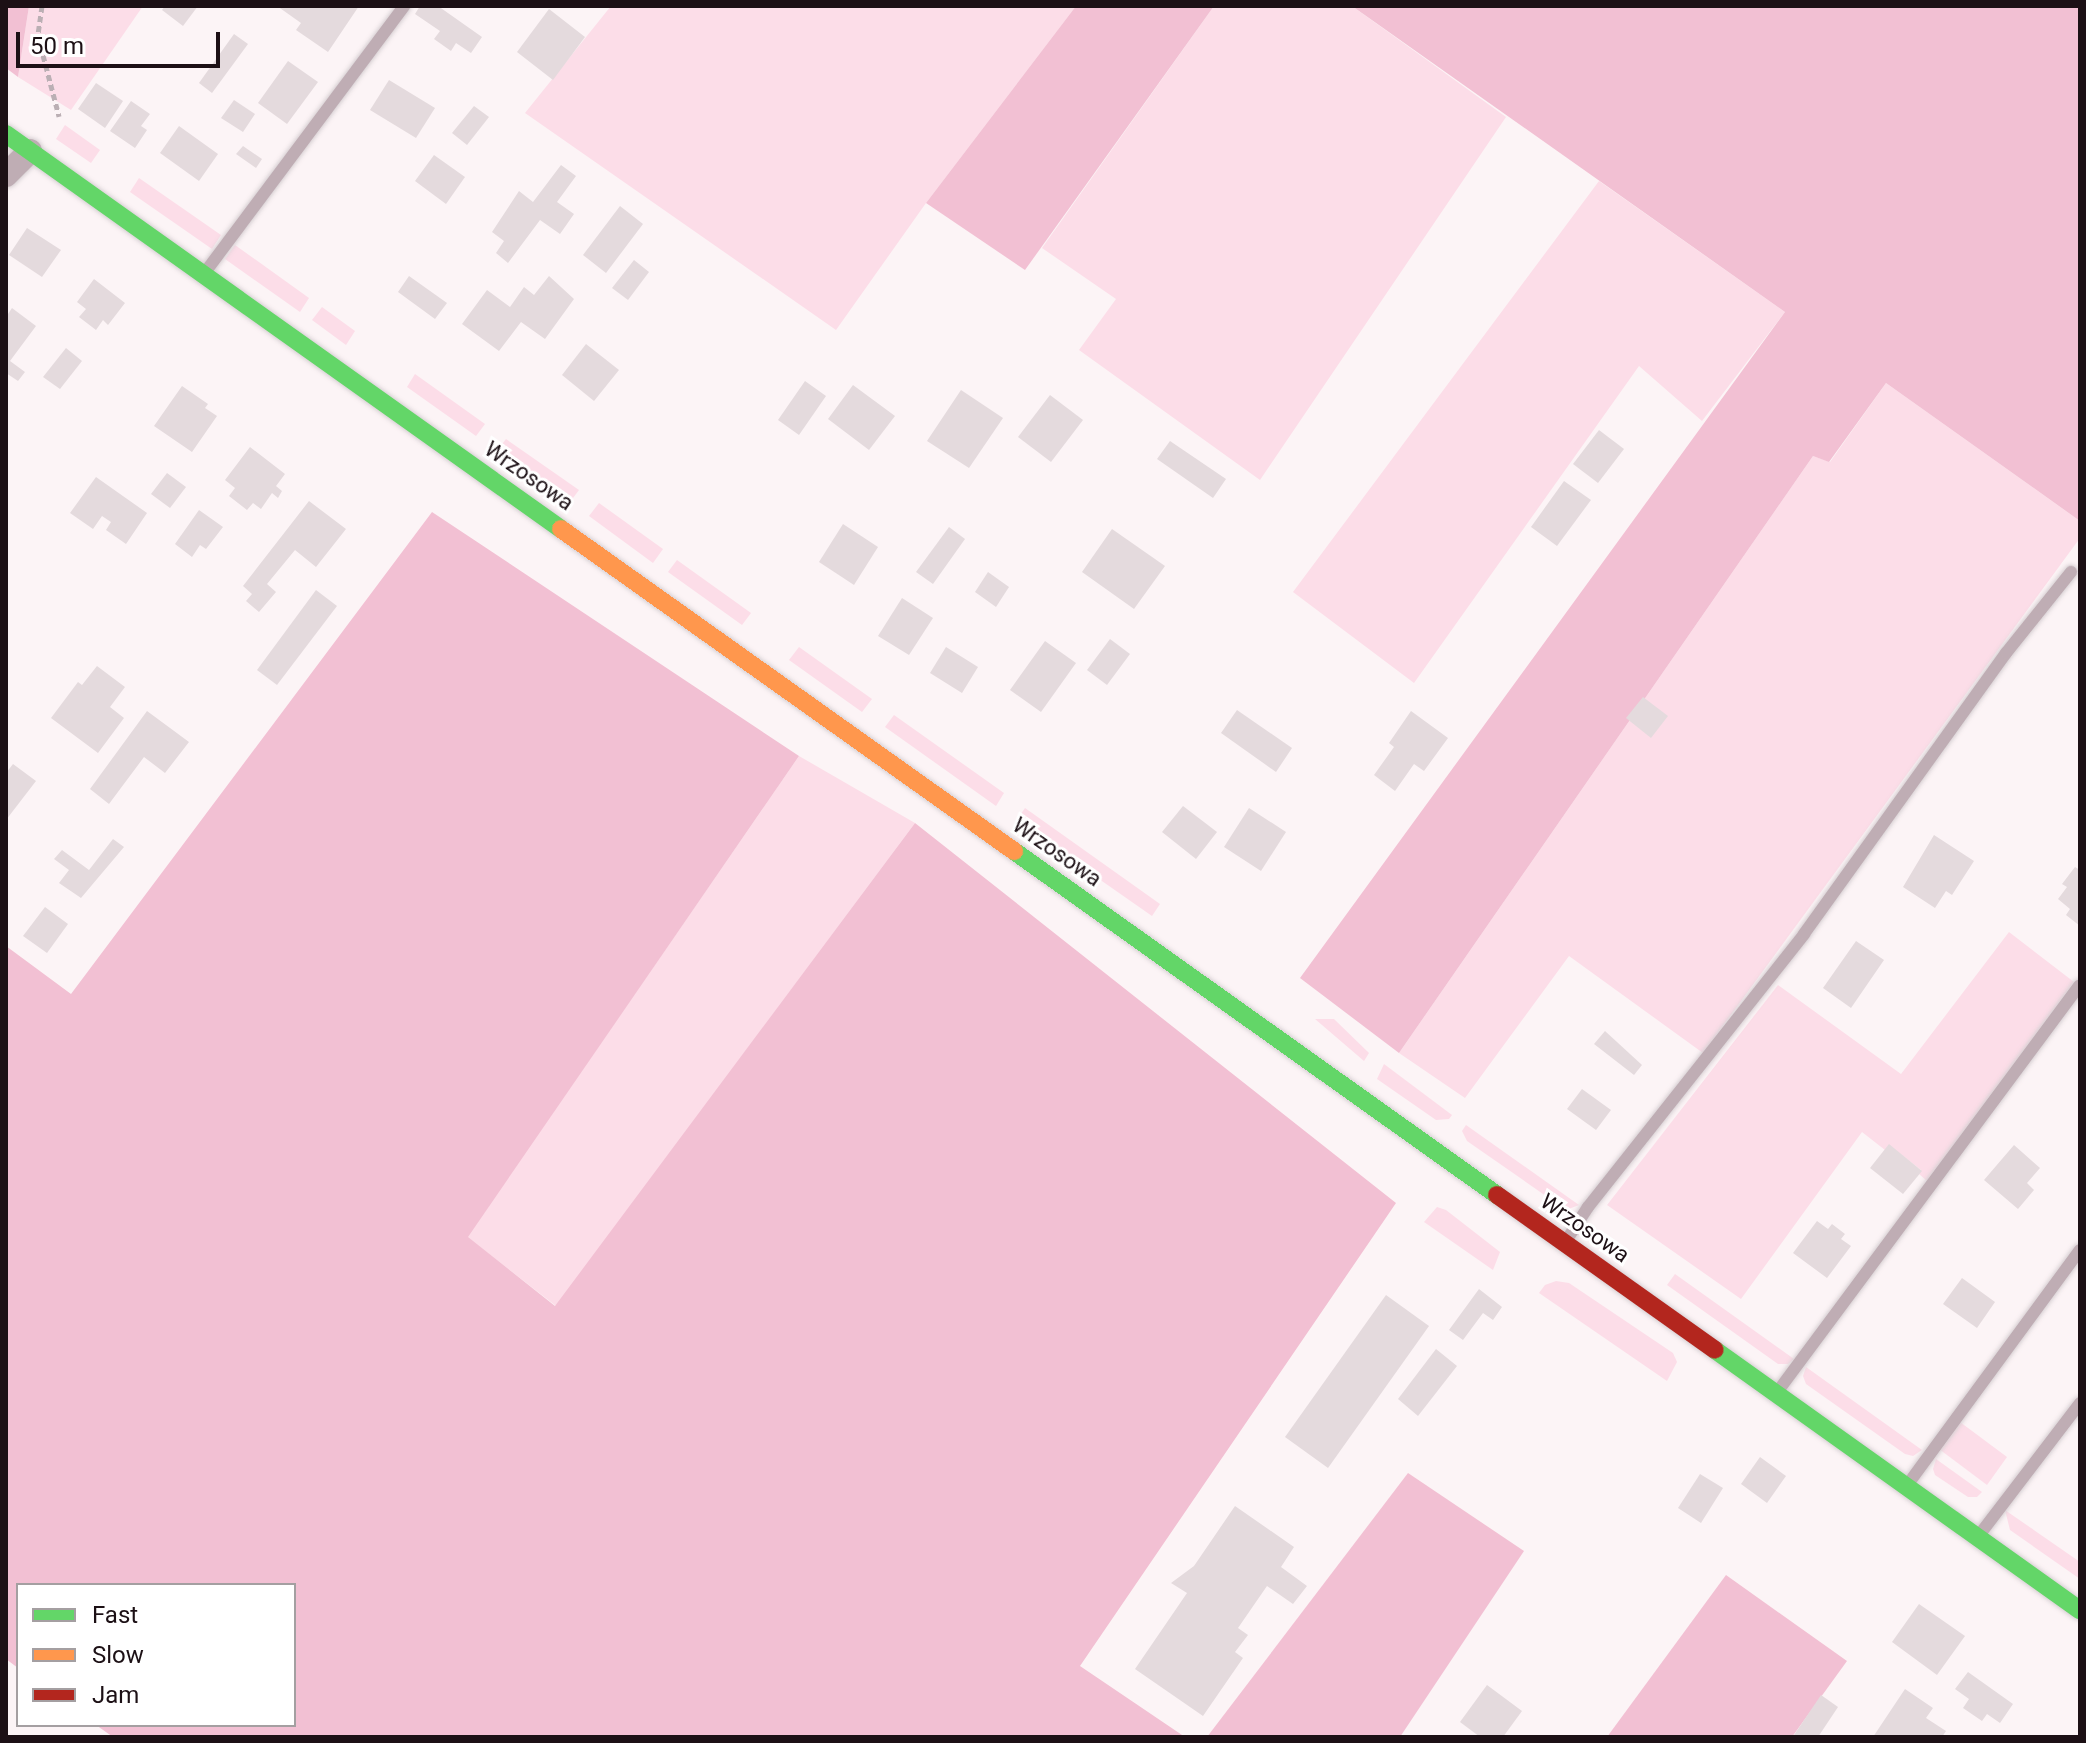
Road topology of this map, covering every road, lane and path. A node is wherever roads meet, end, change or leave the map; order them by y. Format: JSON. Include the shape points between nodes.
{"nodes":[{"id":1,"x":42,"y":6,"type":"edge"},
{"id":2,"x":404,"y":6,"type":"edge"},
{"id":3,"x":59,"y":116,"type":"dead end"},
{"id":4,"x":6,"y":134,"type":"edge"},
{"id":5,"x":30,"y":151,"type":"junction"},
{"id":6,"x":6,"y":175,"type":"edge"},
{"id":7,"x":204,"y":274,"type":"junction"},
{"id":8,"x":2071,"y":572,"type":"dead end"},
{"id":9,"x":2079,"y":986,"type":"edge"},
{"id":10,"x":1565,"y":1243,"type":"junction"},
{"id":11,"x":2080,"y":1250,"type":"edge"},
{"id":12,"x":1776,"y":1394,"type":"junction"},
{"id":13,"x":2080,"y":1403,"type":"edge"},
{"id":14,"x":1907,"y":1487,"type":"junction"},
{"id":15,"x":1978,"y":1537,"type":"junction"},
{"id":16,"x":2080,"y":1610,"type":"edge"}],
"edges":[{"from":1,"to":3,"type":"path","via":[[38,36]]},
{"from":2,"to":7,"type":"lane"},
{"from":4,"to":5,"type":"main road","name":"Wrzosowa"},
{"from":5,"to":6,"type":"street"},
{"from":5,"to":7,"type":"main road","name":"Wrzosowa"},
{"from":7,"to":10,"type":"main road","name":"Wrzosowa"},
{"from":8,"to":10,"type":"lane","via":[[2006,653],[1804,934]]},
{"from":9,"to":12,"type":"lane"},
{"from":10,"to":12,"type":"main road","name":"Wrzosowa"},
{"from":11,"to":14,"type":"lane"},
{"from":12,"to":14,"type":"main road","name":"Wrzosowa"},
{"from":13,"to":15,"type":"lane"},
{"from":14,"to":15,"type":"main road","name":"Wrzosowa"},
{"from":15,"to":16,"type":"main road","name":"Wrzosowa"}]}
